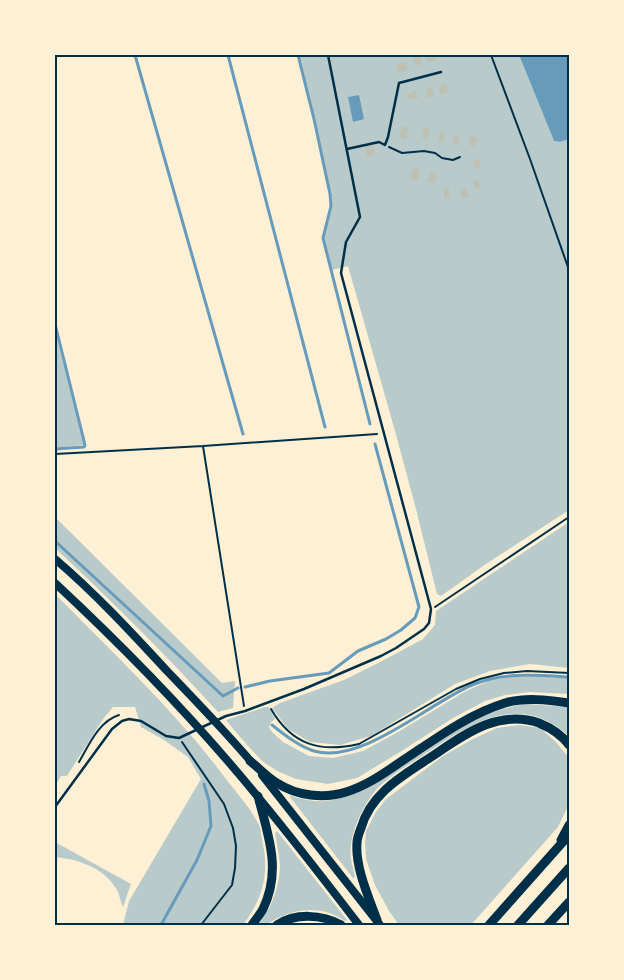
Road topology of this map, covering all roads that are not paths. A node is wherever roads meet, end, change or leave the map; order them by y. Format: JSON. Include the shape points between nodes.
{"nodes":[{"id":1,"x":328,"y":55,"type":"edge"},
{"id":2,"x":441,"y":72,"type":"dead end"},
{"id":3,"x":347,"y":149,"type":"junction"},
{"id":4,"x":55,"y":559,"type":"edge"},
{"id":5,"x":55,"y":583,"type":"edge"},
{"id":6,"x":569,"y":703,"type":"edge"},
{"id":7,"x":569,"y":746,"type":"edge"},
{"id":8,"x":250,"y":761,"type":"junction"},
{"id":9,"x":258,"y":796,"type":"junction"},
{"id":10,"x":55,"y":807,"type":"edge"},
{"id":11,"x":569,"y":824,"type":"edge"},
{"id":12,"x":569,"y":835,"type":"edge"},
{"id":13,"x":556,"y":850,"type":"junction"},
{"id":14,"x":569,"y":868,"type":"edge"},
{"id":15,"x":569,"y":902,"type":"edge"},
{"id":16,"x":378,"y":923,"type":"edge"},
{"id":17,"x":252,"y":925,"type":"edge"},
{"id":18,"x":278,"y":925,"type":"edge"},
{"id":19,"x":341,"y":925,"type":"edge"},
{"id":20,"x":359,"y":925,"type":"edge"},
{"id":21,"x":489,"y":925,"type":"edge"},
{"id":22,"x":518,"y":925,"type":"edge"},
{"id":23,"x":548,"y":925,"type":"edge"}],
"edges":[{"from":1,"to":3,"type":"lane"},
{"from":2,"to":3,"type":"lane","via":[[399,83],[385,145],[379,142]]},
{"from":3,"to":10,"type":"lane","via":[[360,217],[346,242],[342,273],[432,609],[429,623],[396,648],[342,673],[226,716],[180,738],[166,736],[141,721],[122,721],[112,729]]},
{"from":4,"to":8,"type":"highway","via":[[148,648]]},
{"from":5,"to":9,"type":"highway","via":[[157,683]]},
{"from":6,"to":8,"type":"highway","via":[[526,700],[506,703],[473,716],[364,785],[330,795],[313,795],[286,788]]},
{"from":7,"to":16,"type":"highway","via":[[557,732],[546,726],[519,718],[502,720],[462,736],[393,782],[376,798],[363,819],[356,842],[359,865]]},
{"from":8,"to":16,"type":"highway"},
{"from":9,"to":17,"type":"highway","via":[[270,837],[273,866],[268,896]]},
{"from":9,"to":20,"type":"highway"},
{"from":11,"to":13,"type":"highway"},
{"from":12,"to":13,"type":"highway"},
{"from":13,"to":21,"type":"highway"},
{"from":14,"to":22,"type":"highway"},
{"from":15,"to":23,"type":"highway"},
{"from":18,"to":19,"type":"highway","via":[[313,916]]}]}
